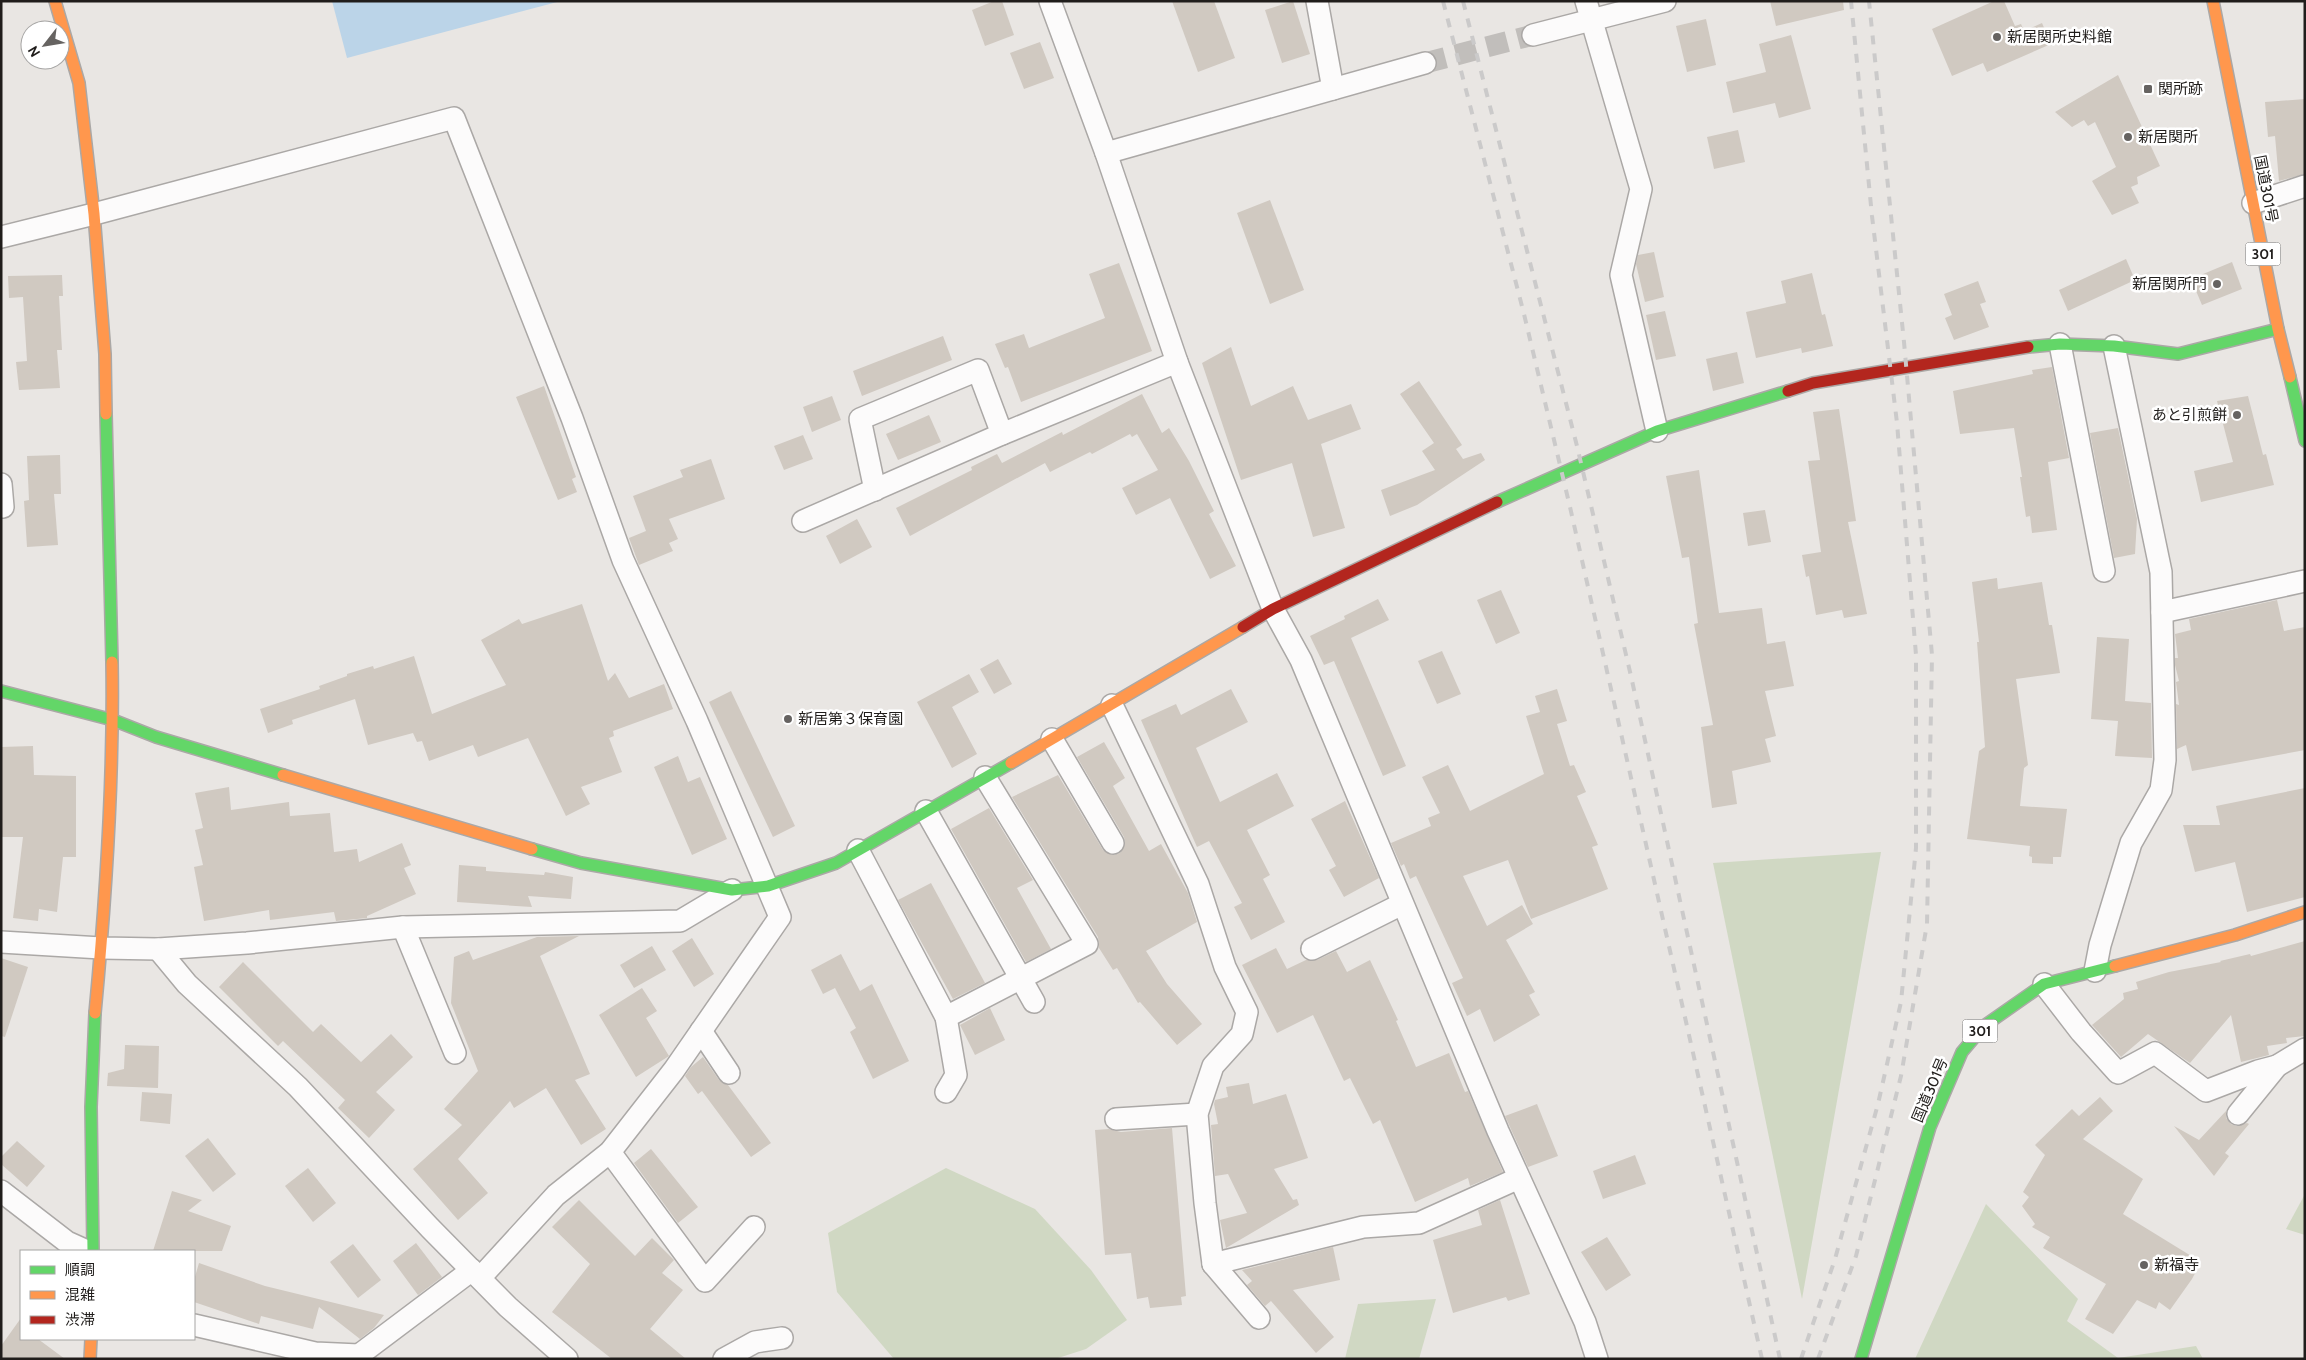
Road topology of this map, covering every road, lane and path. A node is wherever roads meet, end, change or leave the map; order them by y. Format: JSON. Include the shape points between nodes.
{"nodes":[{"id":1,"x":56,"y":1,"type":"edge"},
{"id":2,"x":1050,"y":1,"type":"edge"},
{"id":3,"x":1317,"y":1,"type":"edge"},
{"id":4,"x":1664,"y":1,"type":"edge"},
{"id":5,"x":2212,"y":1,"type":"edge"},
{"id":6,"x":1589,"y":11,"type":"edge"},
{"id":7,"x":1533,"y":35,"type":"tunnel mouth"},
{"id":8,"x":1425,"y":62,"type":"tunnel mouth"},
{"id":9,"x":1334,"y":89,"type":"junction"},
{"id":10,"x":1106,"y":152,"type":"junction"},
{"id":11,"x":2305,"y":186,"type":"edge"},
{"id":12,"x":2253,"y":202,"type":"junction"},
{"id":13,"x":94,"y":214,"type":"junction"},
{"id":14,"x":1,"y":237,"type":"edge"},
{"id":15,"x":2278,"y":329,"type":"junction"},
{"id":16,"x":2060,"y":344,"type":"junction"},
{"id":17,"x":2114,"y":346,"type":"junction"},
{"id":18,"x":1177,"y":362,"type":"junction"},
{"id":19,"x":1658,"y":431,"type":"junction"},
{"id":20,"x":1002,"y":434,"type":"junction"},
{"id":21,"x":2305,"y":441,"type":"edge"},
{"id":22,"x":1,"y":484,"type":"edge"},
{"id":23,"x":875,"y":490,"type":"junction"},
{"id":24,"x":1,"y":507,"type":"edge"},
{"id":25,"x":803,"y":520,"type":"dead end"},
{"id":26,"x":2104,"y":571,"type":"dead end"},
{"id":27,"x":2305,"y":581,"type":"edge"},
{"id":28,"x":1273,"y":609,"type":"junction"},
{"id":29,"x":2162,"y":612,"type":"junction"},
{"id":30,"x":1,"y":691,"type":"edge"},
{"id":31,"x":1112,"y":704,"type":"junction"},
{"id":32,"x":113,"y":720,"type":"junction"},
{"id":33,"x":1052,"y":739,"type":"junction"},
{"id":34,"x":985,"y":777,"type":"junction"},
{"id":35,"x":926,"y":811,"type":"junction"},
{"id":36,"x":1113,"y":843,"type":"dead end"},
{"id":37,"x":858,"y":850,"type":"junction"},
{"id":38,"x":768,"y":886,"type":"junction"},
{"id":39,"x":732,"y":890,"type":"junction"},
{"id":40,"x":1402,"y":904,"type":"junction"},
{"id":41,"x":2305,"y":912,"type":"edge"},
{"id":42,"x":403,"y":927,"type":"junction"},
{"id":43,"x":1,"y":942,"type":"edge"},
{"id":44,"x":101,"y":948,"type":"junction"},
{"id":45,"x":158,"y":949,"type":"junction"},
{"id":46,"x":1312,"y":949,"type":"dead end"},
{"id":47,"x":2095,"y":972,"type":"junction"},
{"id":48,"x":1020,"y":979,"type":"junction"},
{"id":49,"x":2044,"y":984,"type":"junction"},
{"id":50,"x":1034,"y":1002,"type":"dead end"},
{"id":51,"x":946,"y":1017,"type":"junction"},
{"id":52,"x":701,"y":1031,"type":"junction"},
{"id":53,"x":2305,"y":1049,"type":"edge"},
{"id":54,"x":455,"y":1053,"type":"dead end"},
{"id":55,"x":2277,"y":1066,"type":"junction"},
{"id":56,"x":729,"y":1073,"type":"dead end"},
{"id":57,"x":946,"y":1092,"type":"dead end"},
{"id":58,"x":1197,"y":1114,"type":"junction"},
{"id":59,"x":2238,"y":1114,"type":"dead end"},
{"id":60,"x":1116,"y":1119,"type":"dead end"},
{"id":61,"x":610,"y":1152,"type":"junction"},
{"id":62,"x":1519,"y":1178,"type":"junction"},
{"id":63,"x":1,"y":1191,"type":"edge"},
{"id":64,"x":754,"y":1227,"type":"dead end"},
{"id":65,"x":85,"y":1250,"type":"edge"},
{"id":66,"x":93,"y":1250,"type":"edge"},
{"id":67,"x":1213,"y":1264,"type":"junction"},
{"id":68,"x":476,"y":1274,"type":"junction"},
{"id":69,"x":1259,"y":1318,"type":"dead end"},
{"id":70,"x":195,"y":1325,"type":"edge"},
{"id":71,"x":782,"y":1338,"type":"dead end"},
{"id":72,"x":91,"y":1340,"type":"edge"},
{"id":73,"x":360,"y":1357,"type":"edge"},
{"id":74,"x":90,"y":1359,"type":"edge"},
{"id":75,"x":567,"y":1359,"type":"edge"},
{"id":76,"x":724,"y":1359,"type":"edge"},
{"id":77,"x":1597,"y":1359,"type":"edge"},
{"id":78,"x":1861,"y":1359,"type":"edge"}],
"edges":[{"from":1,"to":13,"type":"main road","via":[[79,82]]},
{"from":2,"to":10,"type":"street"},
{"from":3,"to":9,"type":"street"},
{"from":4,"to":6,"type":"street"},
{"from":5,"to":12,"type":"main road","name":"国道301号","number":"301"},
{"from":6,"to":7,"type":"street"},
{"from":6,"to":19,"type":"street","via":[[1641,189],[1621,275]]},
{"from":8,"to":9,"type":"street"},
{"from":9,"to":10,"type":"street"},
{"from":10,"to":18,"type":"street"},
{"from":11,"to":12,"type":"street"},
{"from":12,"to":15,"type":"main road","name":"国道301号","number":"301"},
{"from":13,"to":14,"type":"street"},
{"from":13,"to":32,"type":"main road","via":[[105,354]]},
{"from":13,"to":38,"type":"street","via":[[454,118],[624,560]]},
{"from":15,"to":17,"type":"main road","via":[[2178,354]]},
{"from":15,"to":21,"type":"main road","name":"国道301号","number":"301"},
{"from":16,"to":17,"type":"main road"},
{"from":16,"to":19,"type":"main road","via":[[1813,384]]},
{"from":16,"to":26,"type":"street"},
{"from":17,"to":29,"type":"street","via":[[2161,572]]},
{"from":18,"to":20,"type":"street"},
{"from":18,"to":28,"type":"street"},
{"from":19,"to":28,"type":"main road","via":[[1536,483]]},
{"from":20,"to":23,"type":"street"},
{"from":20,"to":23,"type":"street","via":[[978,370],[860,418]]},
{"from":22,"to":24,"type":"street"},
{"from":23,"to":25,"type":"street"},
{"from":27,"to":29,"type":"street"},
{"from":28,"to":31,"type":"main road"},
{"from":28,"to":40,"type":"street","via":[[1301,660]]},
{"from":29,"to":47,"type":"street","via":[[2165,760],[2161,790],[2131,843],[2100,944]]},
{"from":30,"to":32,"type":"main road"},
{"from":31,"to":33,"type":"main road"},
{"from":31,"to":58,"type":"street","via":[[1198,884],[1225,967],[1246,1012],[1242,1034],[1213,1066]]},
{"from":32,"to":39,"type":"main road","via":[[156,737],[581,863]]},
{"from":32,"to":44,"type":"main road"},
{"from":33,"to":34,"type":"main road"},
{"from":33,"to":36,"type":"street"},
{"from":34,"to":35,"type":"main road"},
{"from":34,"to":48,"type":"street","via":[[1087,944]]},
{"from":35,"to":37,"type":"main road"},
{"from":35,"to":48,"type":"street"},
{"from":37,"to":38,"type":"main road","via":[[836,863]]},
{"from":37,"to":51,"type":"street"},
{"from":38,"to":39,"type":"main road"},
{"from":38,"to":52,"type":"street","via":[[780,917]]},
{"from":39,"to":42,"type":"street","via":[[680,921]]},
{"from":40,"to":46,"type":"street"},
{"from":40,"to":62,"type":"street"},
{"from":41,"to":47,"type":"main road","name":"国道301号","number":"301","via":[[2235,935]]},
{"from":42,"to":45,"type":"street"},
{"from":42,"to":54,"type":"street"},
{"from":43,"to":44,"type":"street"},
{"from":44,"to":45,"type":"street"},
{"from":44,"to":66,"type":"main road","via":[[93,1033],[91,1107]]},
{"from":45,"to":68,"type":"street","via":[[187,984],[298,1087]]},
{"from":47,"to":49,"type":"main road","name":"国道301号","number":"301"},
{"from":48,"to":50,"type":"street"},
{"from":48,"to":51,"type":"street"},
{"from":49,"to":55,"type":"street","via":[[2118,1073],[2155,1053],[2206,1091]]},
{"from":49,"to":78,"type":"main road","name":"国道301号","number":"301","via":[[1984,1026],[1962,1052],[1930,1127]]},
{"from":51,"to":57,"type":"street","via":[[956,1075]]},
{"from":52,"to":56,"type":"street"},
{"from":52,"to":61,"type":"street"},
{"from":53,"to":55,"type":"street"},
{"from":55,"to":59,"type":"street"},
{"from":58,"to":60,"type":"street"},
{"from":58,"to":67,"type":"street"},
{"from":61,"to":64,"type":"street","via":[[705,1281]]},
{"from":61,"to":68,"type":"street","via":[[556,1195]]},
{"from":62,"to":67,"type":"street","via":[[1418,1223],[1363,1227]]},
{"from":62,"to":77,"type":"street","via":[[1585,1322]]},
{"from":63,"to":65,"type":"street","via":[[67,1242]]},
{"from":67,"to":69,"type":"street"},
{"from":68,"to":73,"type":"street"},
{"from":68,"to":75,"type":"street"},
{"from":70,"to":73,"type":"street","via":[[316,1353]]},
{"from":71,"to":76,"type":"street","via":[[755,1342]]},
{"from":72,"to":74,"type":"main road"}]}
